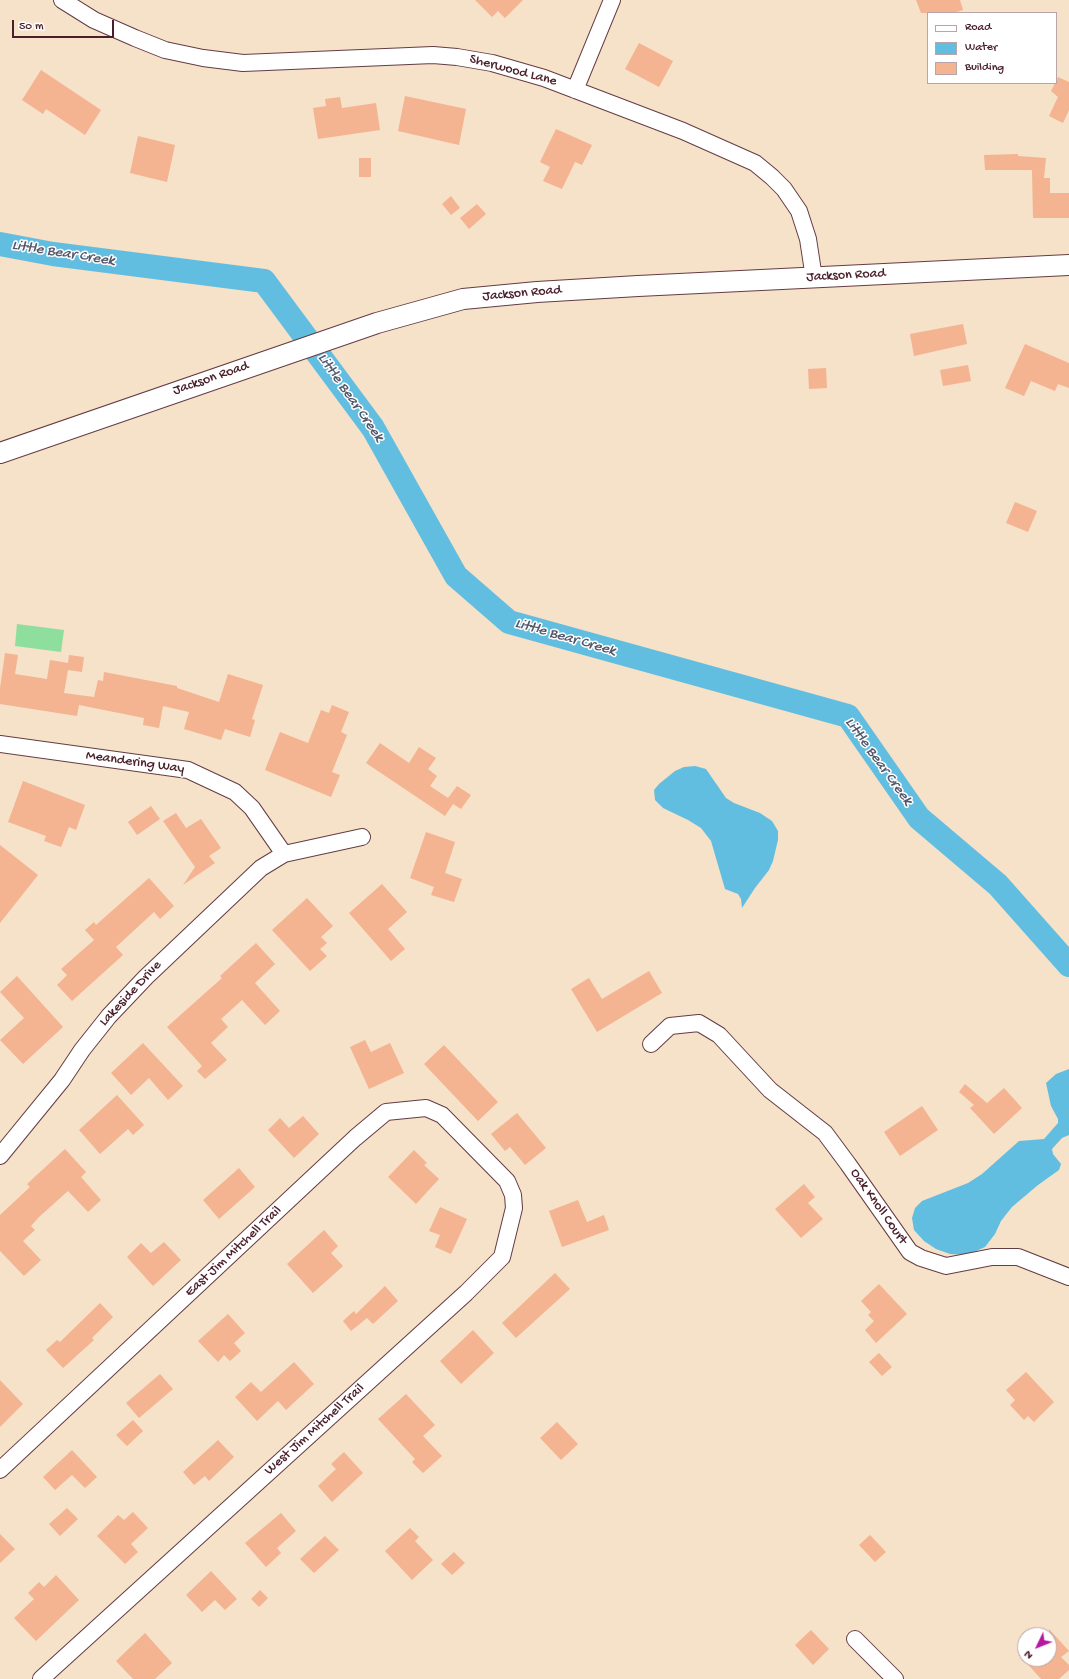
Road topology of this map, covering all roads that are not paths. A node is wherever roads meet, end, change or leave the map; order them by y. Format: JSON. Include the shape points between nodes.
{"nodes":[{"id":1,"x":62,"y":0,"type":"edge"},
{"id":2,"x":612,"y":0,"type":"edge"},
{"id":3,"x":574,"y":90,"type":"junction"},
{"id":4,"x":1069,"y":265,"type":"edge"},
{"id":5,"x":814,"y":278,"type":"junction"},
{"id":6,"x":0,"y":453,"type":"edge"},
{"id":7,"x":0,"y":744,"type":"edge"},
{"id":8,"x":362,"y":837,"type":"dead end"},
{"id":9,"x":284,"y":854,"type":"junction"},
{"id":10,"x":652,"y":1044,"type":"dead end"},
{"id":11,"x":482,"y":1154,"type":"joint"},
{"id":12,"x":0,"y":1156,"type":"edge"},
{"id":13,"x":1069,"y":1277,"type":"edge"},
{"id":14,"x":0,"y":1470,"type":"edge"},
{"id":15,"x":855,"y":1639,"type":"dead end"},
{"id":16,"x":40,"y":1679,"type":"edge"},
{"id":17,"x":895,"y":1679,"type":"edge"}],
"edges":[{"from":1,"to":3,"type":"street","name":"Sherwood Lane","via":[[94,20],[135,38],[165,50],[203,58],[243,63],[457,57],[514,69]]},
{"from":2,"to":3,"type":"street"},
{"from":3,"to":5,"type":"street","name":"Sherwood Lane","via":[[727,149],[755,163],[784,189],[798,211],[808,239]]},
{"from":4,"to":5,"type":"main road","name":"Jackson Road"},
{"from":5,"to":6,"type":"main road","name":"Jackson Road","via":[[537,292],[463,299],[377,323],[277,356]]},
{"from":7,"to":9,"type":"street","name":"Meandering Way","via":[[188,770],[235,792],[252,808]]},
{"from":8,"to":9,"type":"street","name":"Lakeside Drive"},
{"from":9,"to":12,"type":"street","name":"Lakeside Drive","via":[[261,868],[109,1016],[62,1080]]},
{"from":10,"to":13,"type":"street","name":"Oak Knoll Court","via":[[670,1026],[699,1023],[719,1035],[770,1090],[825,1133],[910,1252],[946,1266],[992,1257],[1018,1257]]},
{"from":11,"to":14,"type":"street","name":"East Jim Mitchell Trail","via":[[442,1115],[426,1108],[386,1112]]},
{"from":11,"to":16,"type":"street","name":"West Jim Mitchell Trail","via":[[507,1180],[513,1195],[512,1219],[502,1257],[466,1293]]},
{"from":15,"to":17,"type":"street"}]}
